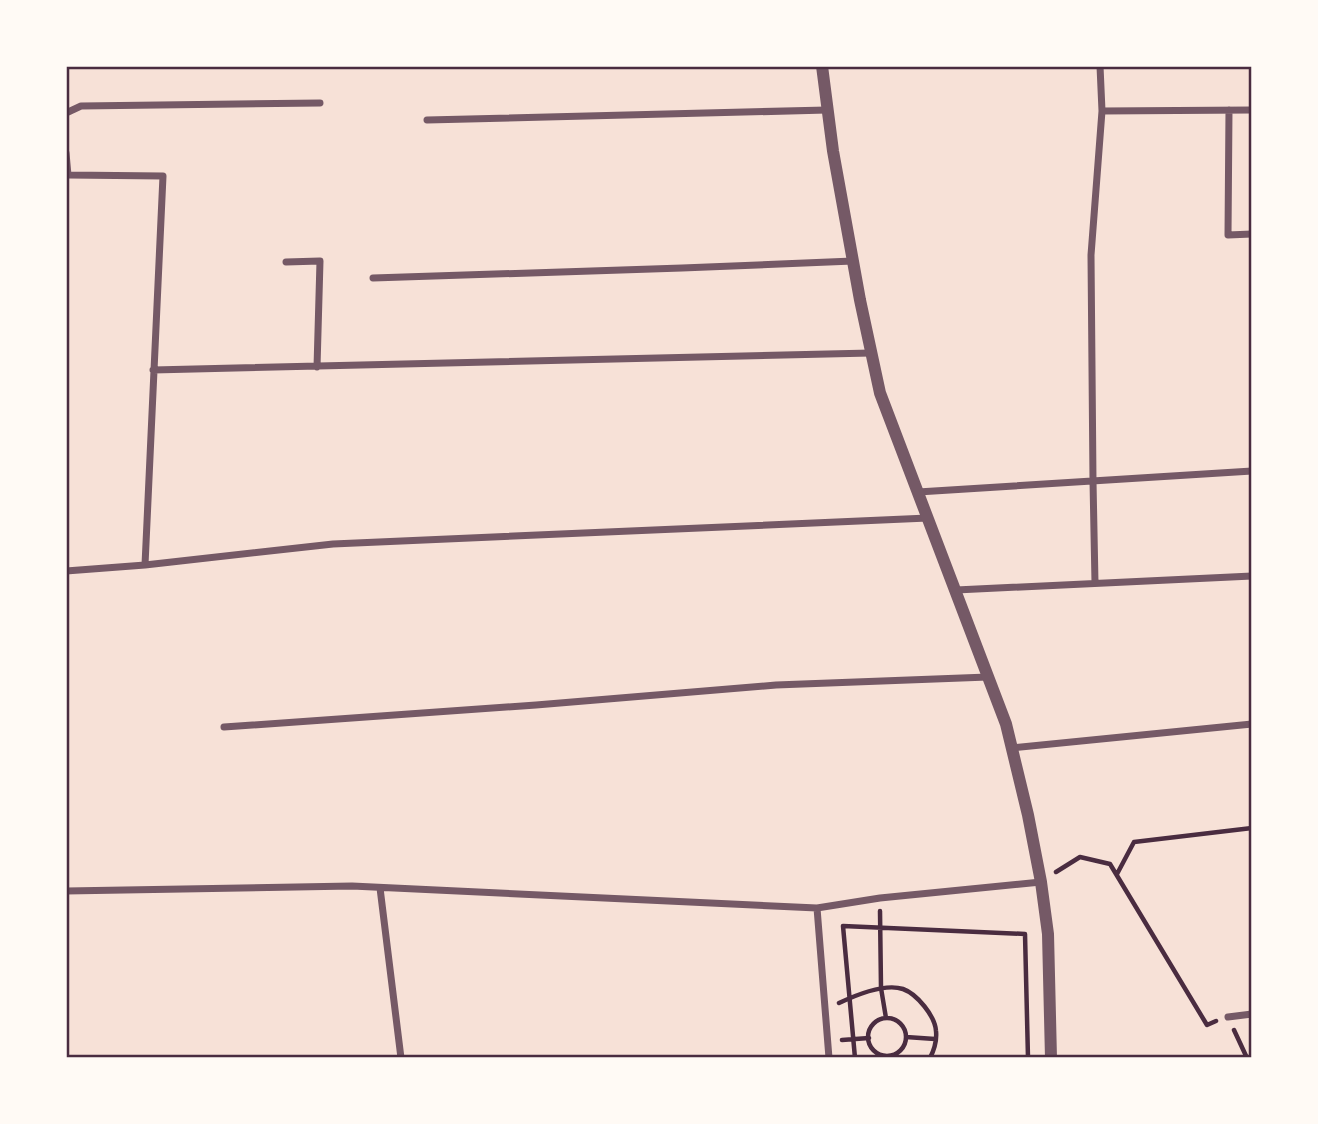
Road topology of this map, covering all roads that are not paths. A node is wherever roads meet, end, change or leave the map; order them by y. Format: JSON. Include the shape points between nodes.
{"nodes":[{"id":1,"x":821,"y":66,"type":"edge"},
{"id":2,"x":1100,"y":66,"type":"edge"},
{"id":3,"x":320,"y":103,"type":"dead end"},
{"id":4,"x":827,"y":110,"type":"junction"},
{"id":5,"x":1229,"y":110,"type":"junction"},
{"id":6,"x":1251,"y":110,"type":"edge"},
{"id":7,"x":1102,"y":111,"type":"junction"},
{"id":8,"x":66,"y":113,"type":"edge"},
{"id":9,"x":427,"y":120,"type":"dead end"},
{"id":10,"x":66,"y":153,"type":"edge"},
{"id":11,"x":1251,"y":234,"type":"edge"},
{"id":12,"x":853,"y":261,"type":"junction"},
{"id":13,"x":286,"y":262,"type":"dead end"},
{"id":14,"x":373,"y":278,"type":"dead end"},
{"id":15,"x":871,"y":353,"type":"junction"},
{"id":16,"x":317,"y":367,"type":"junction"},
{"id":17,"x":153,"y":370,"type":"junction"},
{"id":18,"x":1251,"y":471,"type":"edge"},
{"id":19,"x":1093,"y":481,"type":"junction"},
{"id":20,"x":918,"y":492,"type":"junction"},
{"id":21,"x":928,"y":518,"type":"junction"},
{"id":22,"x":145,"y":565,"type":"junction"},
{"id":23,"x":66,"y":571,"type":"edge"},
{"id":24,"x":1251,"y":576,"type":"edge"},
{"id":25,"x":1096,"y":583,"type":"junction"},
{"id":26,"x":956,"y":590,"type":"junction"},
{"id":27,"x":989,"y":677,"type":"junction"},
{"id":28,"x":1251,"y":724,"type":"edge"},
{"id":29,"x":224,"y":727,"type":"dead end"},
{"id":30,"x":1012,"y":748,"type":"junction"},
{"id":31,"x":1041,"y":882,"type":"junction"},
{"id":32,"x":380,"y":888,"type":"junction"},
{"id":33,"x":66,"y":891,"type":"edge"},
{"id":34,"x":817,"y":908,"type":"junction"},
{"id":35,"x":1251,"y":1013,"type":"edge"},
{"id":36,"x":1228,"y":1017,"type":"road end"},
{"id":37,"x":401,"y":1058,"type":"edge"},
{"id":38,"x":829,"y":1058,"type":"edge"},
{"id":39,"x":1051,"y":1058,"type":"edge"}],
"edges":[{"from":1,"to":4,"type":"street"},
{"from":2,"to":7,"type":"street"},
{"from":3,"to":8,"type":"street","via":[[81,106]]},
{"from":4,"to":9,"type":"street"},
{"from":4,"to":12,"type":"street"},
{"from":5,"to":6,"type":"street"},
{"from":5,"to":7,"type":"street"},
{"from":5,"to":11,"type":"street","via":[[1228,235]]},
{"from":7,"to":19,"type":"street","via":[[1091,255]]},
{"from":10,"to":17,"type":"street","via":[[68,175],[163,176]]},
{"from":12,"to":14,"type":"street"},
{"from":12,"to":15,"type":"street"},
{"from":13,"to":16,"type":"street","via":[[320,261]]},
{"from":15,"to":16,"type":"street"},
{"from":15,"to":20,"type":"street","via":[[880,393]]},
{"from":16,"to":17,"type":"street"},
{"from":17,"to":22,"type":"street"},
{"from":18,"to":19,"type":"street"},
{"from":19,"to":20,"type":"street"},
{"from":19,"to":25,"type":"street"},
{"from":20,"to":21,"type":"street"},
{"from":21,"to":22,"type":"street","via":[[334,544]]},
{"from":21,"to":26,"type":"street"},
{"from":22,"to":23,"type":"street"},
{"from":24,"to":25,"type":"street"},
{"from":25,"to":26,"type":"street"},
{"from":26,"to":27,"type":"street"},
{"from":27,"to":29,"type":"street","via":[[776,685]]},
{"from":27,"to":30,"type":"street"},
{"from":28,"to":30,"type":"street"},
{"from":30,"to":31,"type":"street"},
{"from":31,"to":34,"type":"street"},
{"from":31,"to":39,"type":"street","via":[[1048,934]]},
{"from":32,"to":33,"type":"street"},
{"from":32,"to":34,"type":"street"},
{"from":32,"to":37,"type":"street"},
{"from":34,"to":38,"type":"street"},
{"from":35,"to":36,"type":"street"}]}
